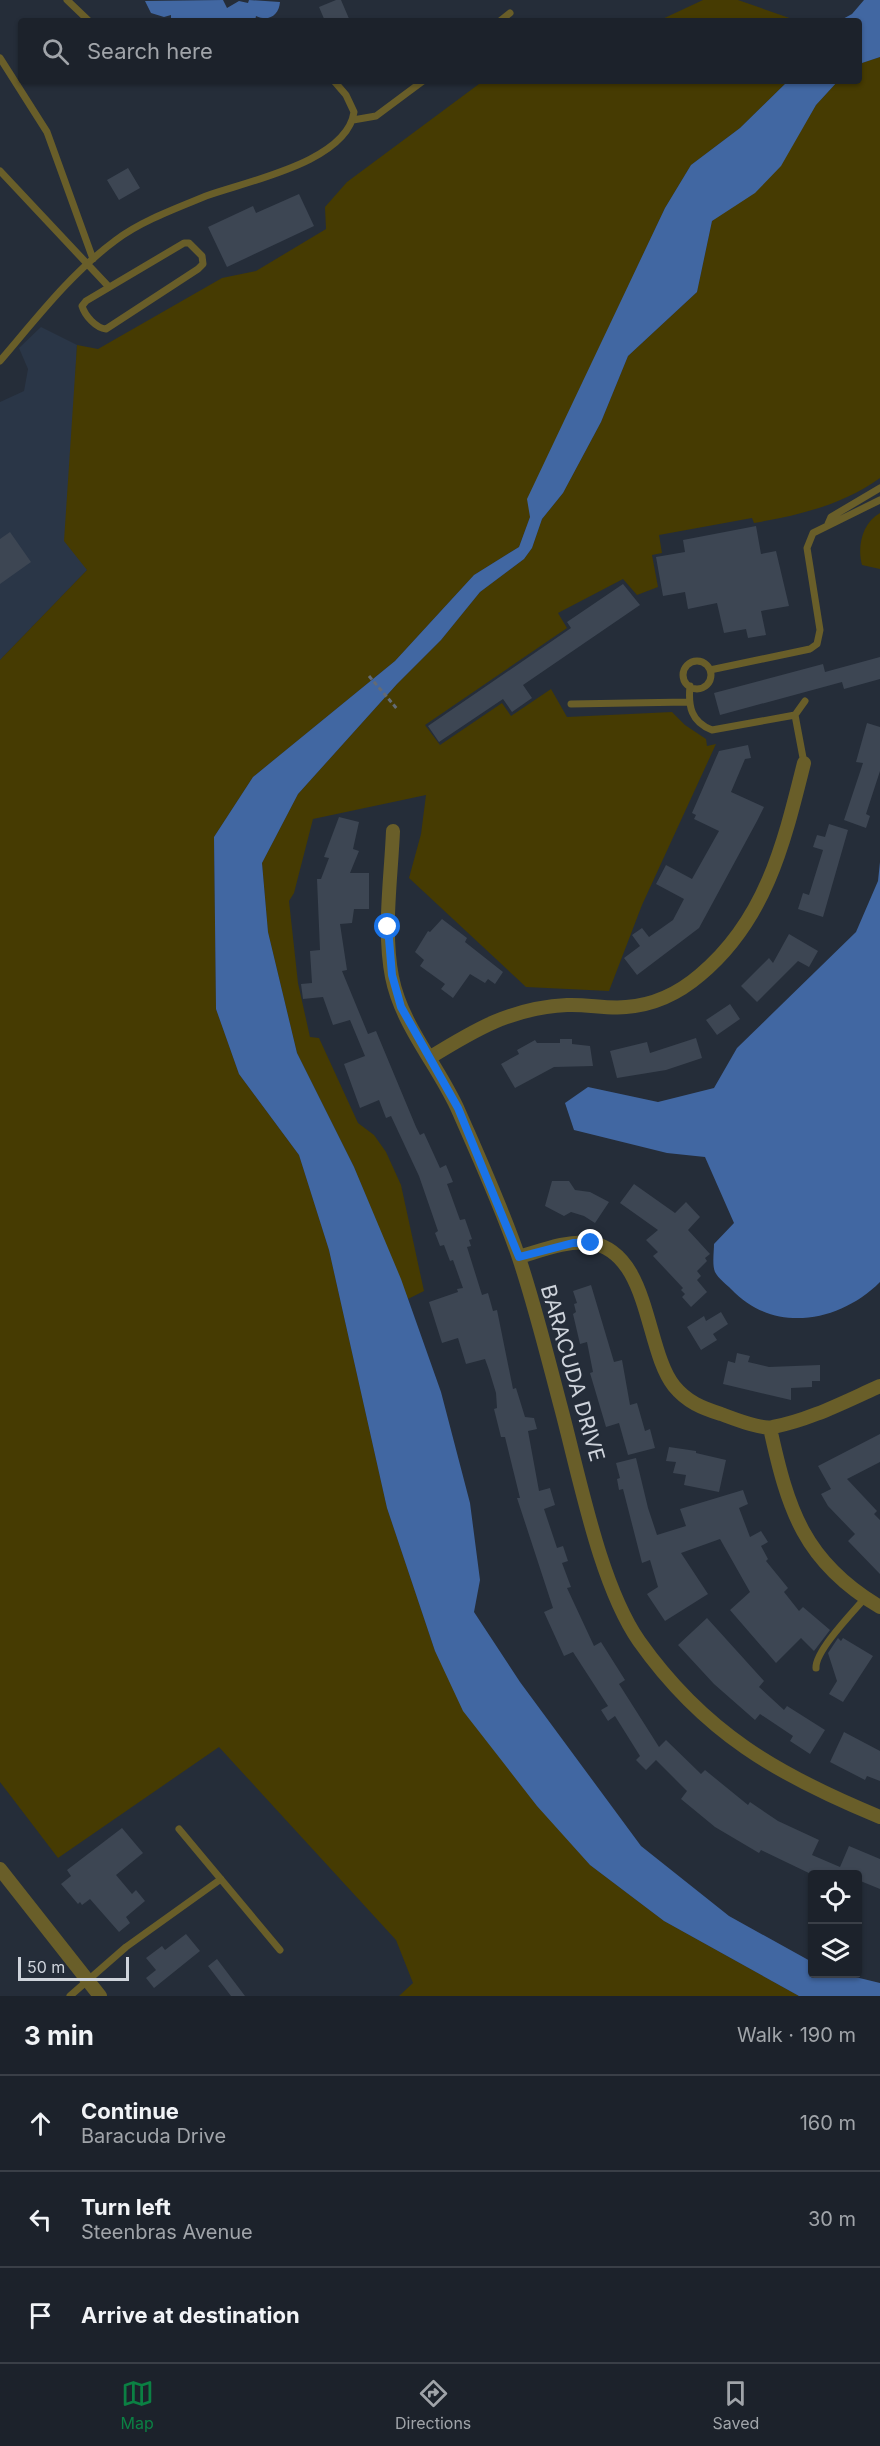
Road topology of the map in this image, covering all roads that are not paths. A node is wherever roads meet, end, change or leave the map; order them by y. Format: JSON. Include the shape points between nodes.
{"nodes":[{"id":1,"x":67,"y":0,"type":"edge"},
{"id":2,"x":510,"y":13,"type":"dead end"},
{"id":3,"x":86,"y":18,"type":"edge"},
{"id":4,"x":504,"y":18,"type":"edge"},
{"id":5,"x":0,"y":58,"type":"edge"},
{"id":6,"x":337,"y":84,"type":"edge"},
{"id":7,"x":419,"y":84,"type":"edge"},
{"id":8,"x":353,"y":120,"type":"junction"},
{"id":9,"x":0,"y":171,"type":"edge"},
{"id":10,"x":90,"y":261,"type":"junction"},
{"id":11,"x":109,"y":287,"type":"junction"},
{"id":12,"x":0,"y":361,"type":"edge"},
{"id":13,"x":880,"y":488,"type":"edge"},
{"id":14,"x":880,"y":500,"type":"edge"},
{"id":15,"x":828,"y":524,"type":"junction"},
{"id":16,"x":710,"y":670,"type":"junction"},
{"id":17,"x":690,"y":686,"type":"junction"},
{"id":18,"x":806,"y":700,"type":"dead end"},
{"id":19,"x":688,"y":702,"type":"junction"},
{"id":20,"x":571,"y":704,"type":"dead end"},
{"id":21,"x":795,"y":715,"type":"junction"},
{"id":22,"x":804,"y":763,"type":"joint"},
{"id":23,"x":393,"y":831,"type":"dead end"},
{"id":24,"x":429,"y":1058,"type":"junction"},
{"id":25,"x":519,"y":1257,"type":"junction"},
{"id":26,"x":880,"y":1386,"type":"edge"},
{"id":27,"x":770,"y":1428,"type":"junction"},
{"id":28,"x":865,"y":1598,"type":"junction"},
{"id":29,"x":880,"y":1607,"type":"edge"},
{"id":30,"x":816,"y":1668,"type":"dead end"},
{"id":31,"x":880,"y":1817,"type":"edge"},
{"id":32,"x":179,"y":1829,"type":"dead end"},
{"id":33,"x":0,"y":1869,"type":"edge"},
{"id":34,"x":221,"y":1880,"type":"junction"},
{"id":35,"x":280,"y":1950,"type":"dead end"},
{"id":36,"x":88,"y":1981,"type":"junction"},
{"id":37,"x":70,"y":1996,"type":"edge"},
{"id":38,"x":100,"y":1996,"type":"edge"}],
"edges":[{"from":1,"to":3,"type":"lane"},
{"from":2,"to":4,"type":"lane"},
{"from":5,"to":10,"type":"lane","via":[[47,132]]},
{"from":6,"to":8,"type":"lane","via":[[354,112]]},
{"from":7,"to":8,"type":"lane","via":[[376,116]]},
{"from":8,"to":10,"type":"lane","via":[[324,152],[302,164],[205,197],[152,220],[118,238]]},
{"from":9,"to":10,"type":"lane"},
{"from":10,"to":11,"type":"lane"},
{"from":10,"to":12,"type":"lane"},
{"from":11,"to":11,"type":"lane","via":[[82,306],[103,329],[198,269],[203,260],[189,243],[184,243]]},
{"from":13,"to":15,"type":"lane","via":[[831,517]]},
{"from":14,"to":15,"type":"lane"},
{"from":15,"to":16,"type":"lane","via":[[813,533],[807,548],[820,630],[817,644],[810,649]]},
{"from":16,"to":17,"type":"lane","via":[[706,686]]},
{"from":16,"to":17,"type":"lane","via":[[704,663],[689,664],[684,673]]},
{"from":17,"to":19,"type":"lane"},
{"from":18,"to":21,"type":"lane"},
{"from":19,"to":20,"type":"lane"},
{"from":19,"to":21,"type":"lane","via":[[697,721],[712,730]]},
{"from":21,"to":22,"type":"lane"},
{"from":22,"to":24,"type":"street","via":[[779,857],[762,898],[736,938],[687,985],[669,996],[626,1007],[569,1005],[521,1011],[476,1029]]},
{"from":23,"to":24,"type":"street","name":"BARACUDA DRIVE","via":[[388,927],[392,975],[401,1007]]},
{"from":24,"to":25,"type":"street","name":"BARACUDA DRIVE","via":[[458,1108]]},
{"from":25,"to":27,"type":"street","via":[[573,1243],[591,1243],[610,1251],[627,1268],[641,1296],[666,1373],[674,1385],[699,1407]]},
{"from":25,"to":31,"type":"street","name":"BARACUDA DRIVE","via":[[600,1551],[637,1637],[682,1695],[729,1738],[785,1773]]},
{"from":26,"to":27,"type":"street"},
{"from":27,"to":28,"type":"street","via":[[782,1482],[800,1530],[824,1564]]},
{"from":28,"to":29,"type":"street"},
{"from":28,"to":30,"type":"lane","via":[[831,1638],[816,1661]]},
{"from":32,"to":34,"type":"lane"},
{"from":33,"to":36,"type":"street"},
{"from":34,"to":35,"type":"lane"},
{"from":34,"to":36,"type":"lane","via":[[126,1947]]},
{"from":36,"to":37,"type":"lane"},
{"from":36,"to":38,"type":"street"}]}
